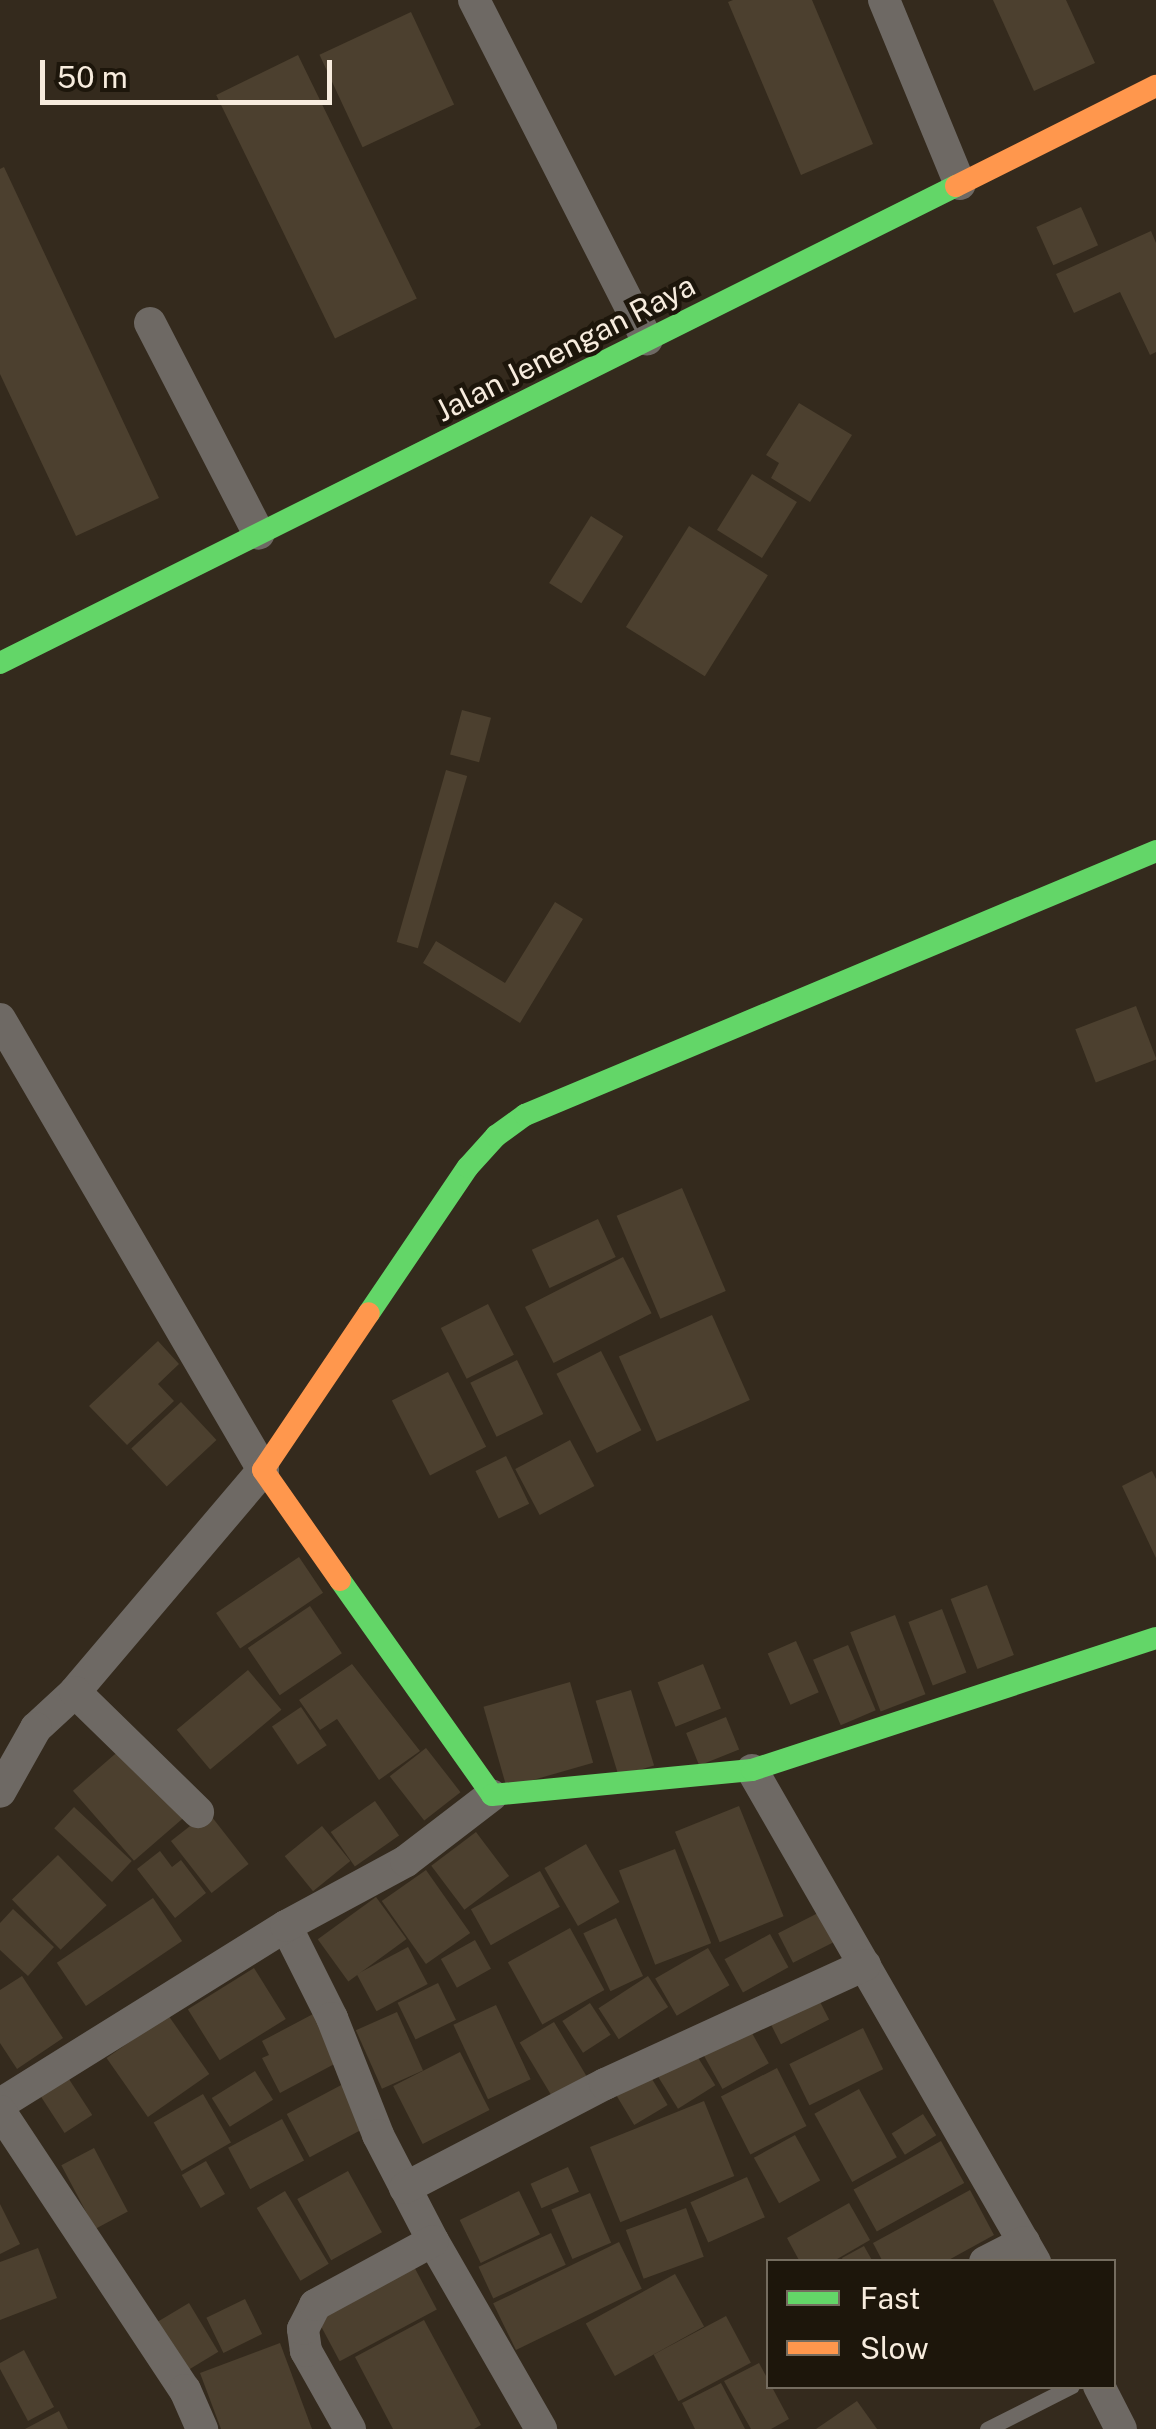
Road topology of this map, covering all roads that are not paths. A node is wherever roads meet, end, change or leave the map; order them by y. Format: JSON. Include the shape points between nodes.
{"nodes":[{"id":1,"x":474,"y":0,"type":"edge"},
{"id":2,"x":884,"y":0,"type":"edge"},
{"id":3,"x":1156,"y":86,"type":"edge"},
{"id":4,"x":960,"y":184,"type":"junction"},
{"id":5,"x":150,"y":323,"type":"dead end"},
{"id":6,"x":647,"y":340,"type":"junction"},
{"id":7,"x":258,"y":534,"type":"junction"},
{"id":8,"x":0,"y":663,"type":"edge"},
{"id":9,"x":1154,"y":856,"type":"edge"},
{"id":10,"x":0,"y":1018,"type":"edge"},
{"id":11,"x":263,"y":1470,"type":"junction"},
{"id":12,"x":1156,"y":1638,"type":"edge"},
{"id":13,"x":75,"y":1692,"type":"junction"},
{"id":14,"x":752,"y":1770,"type":"junction"},
{"id":15,"x":0,"y":1792,"type":"edge"},
{"id":16,"x":492,"y":1795,"type":"junction"},
{"id":17,"x":198,"y":1812,"type":"dead end"},
{"id":18,"x":286,"y":1926,"type":"junction"},
{"id":19,"x":865,"y":1965,"type":"junction"},
{"id":20,"x":0,"y":2108,"type":"edge"},
{"id":21,"x":405,"y":2188,"type":"junction"},
{"id":22,"x":433,"y":2241,"type":"junction"},
{"id":23,"x":1030,"y":2252,"type":"edge"},
{"id":24,"x":998,"y":2259,"type":"edge"},
{"id":25,"x":1066,"y":2389,"type":"edge"},
{"id":26,"x":1101,"y":2389,"type":"edge"},
{"id":27,"x":202,"y":2429,"type":"edge"},
{"id":28,"x":350,"y":2429,"type":"edge"},
{"id":29,"x":542,"y":2429,"type":"edge"},
{"id":30,"x":988,"y":2429,"type":"edge"},
{"id":31,"x":1121,"y":2429,"type":"edge"}],
"edges":[{"from":1,"to":6,"type":"street"},
{"from":2,"to":4,"type":"street"},
{"from":3,"to":4,"type":"street","name":"Jalan Jenengan Raya"},
{"from":4,"to":6,"type":"street","name":"Jalan Jenengan Raya"},
{"from":5,"to":7,"type":"street"},
{"from":6,"to":7,"type":"street","name":"Jalan Jenengan Raya"},
{"from":7,"to":8,"type":"street","name":"Jalan Jenengan Raya"},
{"from":9,"to":11,"type":"street","via":[[525,1115],[468,1167]]},
{"from":10,"to":11,"type":"street"},
{"from":11,"to":13,"type":"street"},
{"from":11,"to":16,"type":"street"},
{"from":12,"to":14,"type":"street"},
{"from":13,"to":15,"type":"street","via":[[36,1728]]},
{"from":13,"to":17,"type":"street"},
{"from":14,"to":16,"type":"street"},
{"from":14,"to":19,"type":"street"},
{"from":16,"to":18,"type":"street","via":[[406,1861]]},
{"from":18,"to":20,"type":"street"},
{"from":18,"to":21,"type":"street"},
{"from":19,"to":21,"type":"street","via":[[605,2084]]},
{"from":19,"to":23,"type":"street"},
{"from":20,"to":27,"type":"street","via":[[184,2390]]},
{"from":21,"to":22,"type":"street"},
{"from":22,"to":28,"type":"street","via":[[315,2305],[303,2329],[306,2351]]},
{"from":22,"to":29,"type":"street"},
{"from":23,"to":24,"type":"street"},
{"from":25,"to":30,"type":"lane"},
{"from":26,"to":31,"type":"street"}]}
